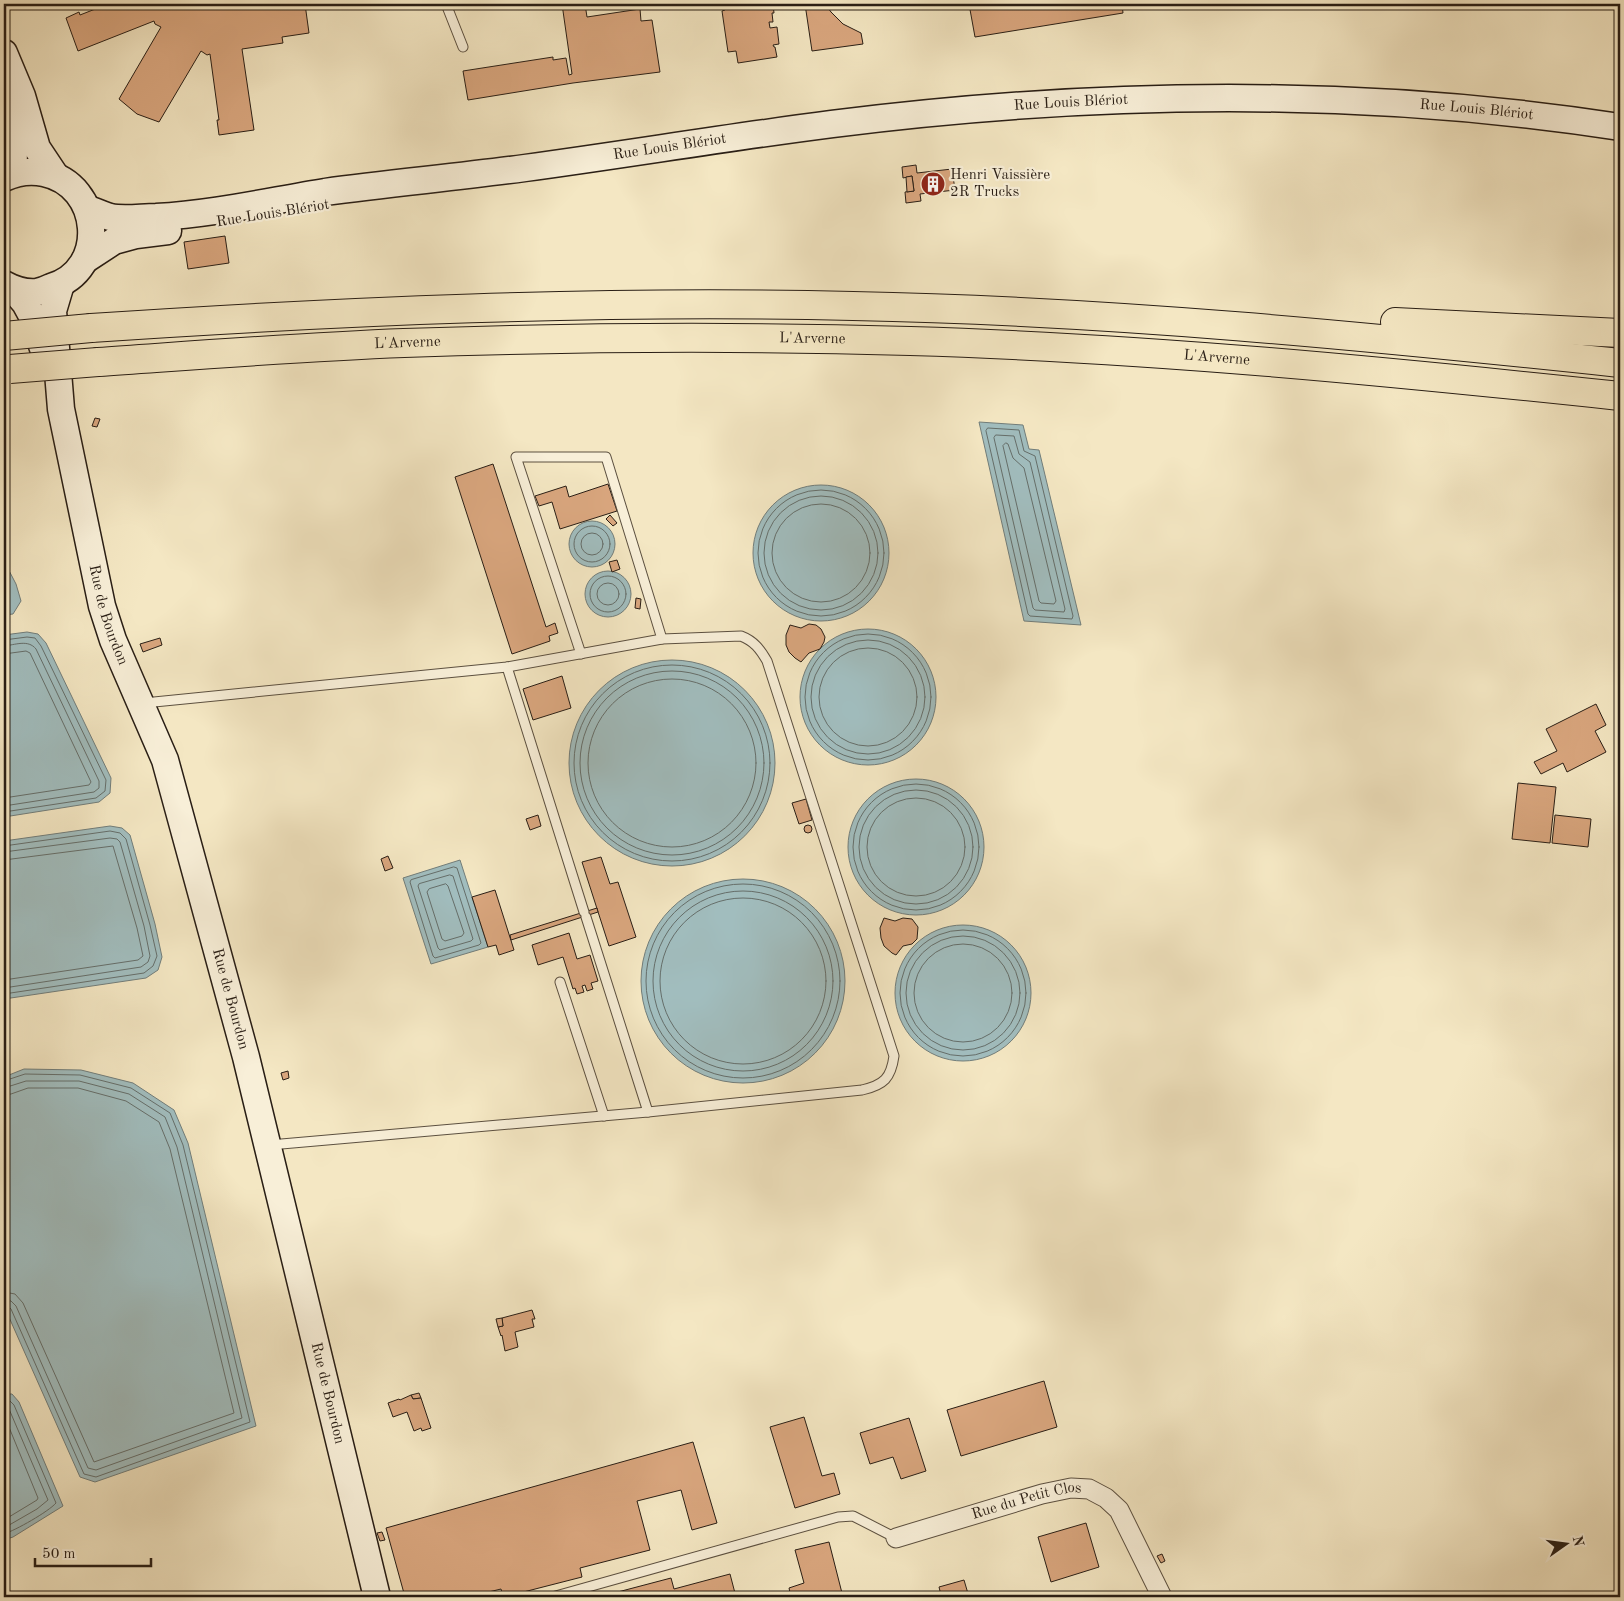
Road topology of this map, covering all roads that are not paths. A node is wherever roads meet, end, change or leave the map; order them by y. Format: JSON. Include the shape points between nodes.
{"nodes":[{"id":1,"x":446,"y":4,"type":"edge"},
{"id":2,"x":463,"y":47,"type":"dead end"},
{"id":3,"x":4,"y":53,"type":"edge"},
{"id":4,"x":4,"y":87,"type":"edge"},
{"id":5,"x":9,"y":127,"type":"edge"},
{"id":6,"x":1620,"y":127,"type":"edge"},
{"id":7,"x":524,"y":168,"type":"junction"},
{"id":8,"x":55,"y":175,"type":"junction"},
{"id":9,"x":8,"y":176,"type":"edge"},
{"id":10,"x":88,"y":209,"type":"junction"},
{"id":11,"x":85,"y":260,"type":"junction"},
{"id":12,"x":61,"y":284,"type":"junction"},
{"id":13,"x":8,"y":287,"type":"edge"},
{"id":14,"x":1334,"y":333,"type":"junction"},
{"id":15,"x":1620,"y":333,"type":"edge"},
{"id":16,"x":4,"y":336,"type":"edge"},
{"id":17,"x":1620,"y":363,"type":"edge"},
{"id":18,"x":7,"y":370,"type":"edge"},
{"id":19,"x":1620,"y":396,"type":"edge"},
{"id":20,"x":61,"y":409,"type":"junction"},
{"id":21,"x":662,"y":639,"type":"junction"},
{"id":22,"x":581,"y":654,"type":"junction"},
{"id":23,"x":507,"y":667,"type":"junction"},
{"id":24,"x":141,"y":703,"type":"junction"},
{"id":25,"x":560,"y":982,"type":"dead end"},
{"id":26,"x":648,"y":1112,"type":"junction"},
{"id":27,"x":604,"y":1116,"type":"junction"},
{"id":28,"x":267,"y":1146,"type":"junction"},
{"id":29,"x":896,"y":1538,"type":"joint"},
{"id":30,"x":377,"y":1597,"type":"edge"},
{"id":31,"x":552,"y":1597,"type":"edge"},
{"id":32,"x":1162,"y":1597,"type":"edge"}],
"edges":[{"from":1,"to":2,"type":"lane"},
{"from":3,"to":8,"type":"main road","via":[[22,96],[37,148]]},
{"from":4,"to":5,"type":"main road","via":[[11,111]]},
{"from":5,"to":9,"type":"main road","via":[[15,152]]},
{"from":6,"to":7,"type":"main road","name":"Rue Louis Blériot","via":[[1476,109],[1333,100],[1146,99],[944,110]]},
{"from":7,"to":10,"type":"main road","name":"Rue Louis Blériot","via":[[164,216],[112,217]]},
{"from":7,"to":11,"type":"main road","name":"Rue Louis Blériot","via":[[330,206],[136,236],[114,241]]},
{"from":8,"to":9,"type":"main road","via":[[34,171]]},
{"from":8,"to":10,"type":"main road","via":[[68,183]]},
{"from":10,"to":11,"type":"main road","via":[[92,225],[90,249]]},
{"from":11,"to":12,"type":"main road","via":[[78,271]]},
{"from":12,"to":13,"type":"main road","via":[[36,292]]},
{"from":12,"to":20,"type":"main road","name":"Rue de Bourdon","via":[[53,311]]},
{"from":13,"to":20,"type":"main road","name":"Rue de Bourdon","via":[[26,303],[32,314]]},
{"from":14,"to":15,"type":"highway","via":[[1389,322]]},
{"from":14,"to":16,"type":"highway","bridge":true,"via":[[1019,312],[721,304],[580,305],[264,316]]},
{"from":14,"to":17,"type":"highway"},
{"from":18,"to":19,"type":"highway","name":"L'Arverne","bridge":true,"via":[[402,343],[561,338],[792,338],[1115,350],[1392,372]]},
{"from":20,"to":24,"type":"main road","name":"Rue de Bourdon","via":[[102,606]]},
{"from":21,"to":22,"type":"lane"},
{"from":21,"to":22,"type":"lane","via":[[606,457],[516,457]]},
{"from":21,"to":26,"type":"lane","via":[[741,636],[760,648],[767,661],[894,1056],[892,1071],[874,1088]]},
{"from":22,"to":23,"type":"lane"},
{"from":23,"to":24,"type":"lane"},
{"from":23,"to":26,"type":"lane"},
{"from":24,"to":28,"type":"main road","name":"Rue de Bourdon","via":[[165,760],[183,823]]},
{"from":25,"to":27,"type":"lane"},
{"from":26,"to":27,"type":"lane"},
{"from":27,"to":28,"type":"lane"},
{"from":28,"to":30,"type":"main road","name":"Rue de Bourdon"},
{"from":29,"to":31,"type":"lane","via":[[853,1516],[838,1517]]},
{"from":29,"to":32,"type":"street","name":"Rue du Petit Clos","via":[[1042,1494],[1071,1488],[1089,1490],[1106,1498],[1119,1510]]}]}
